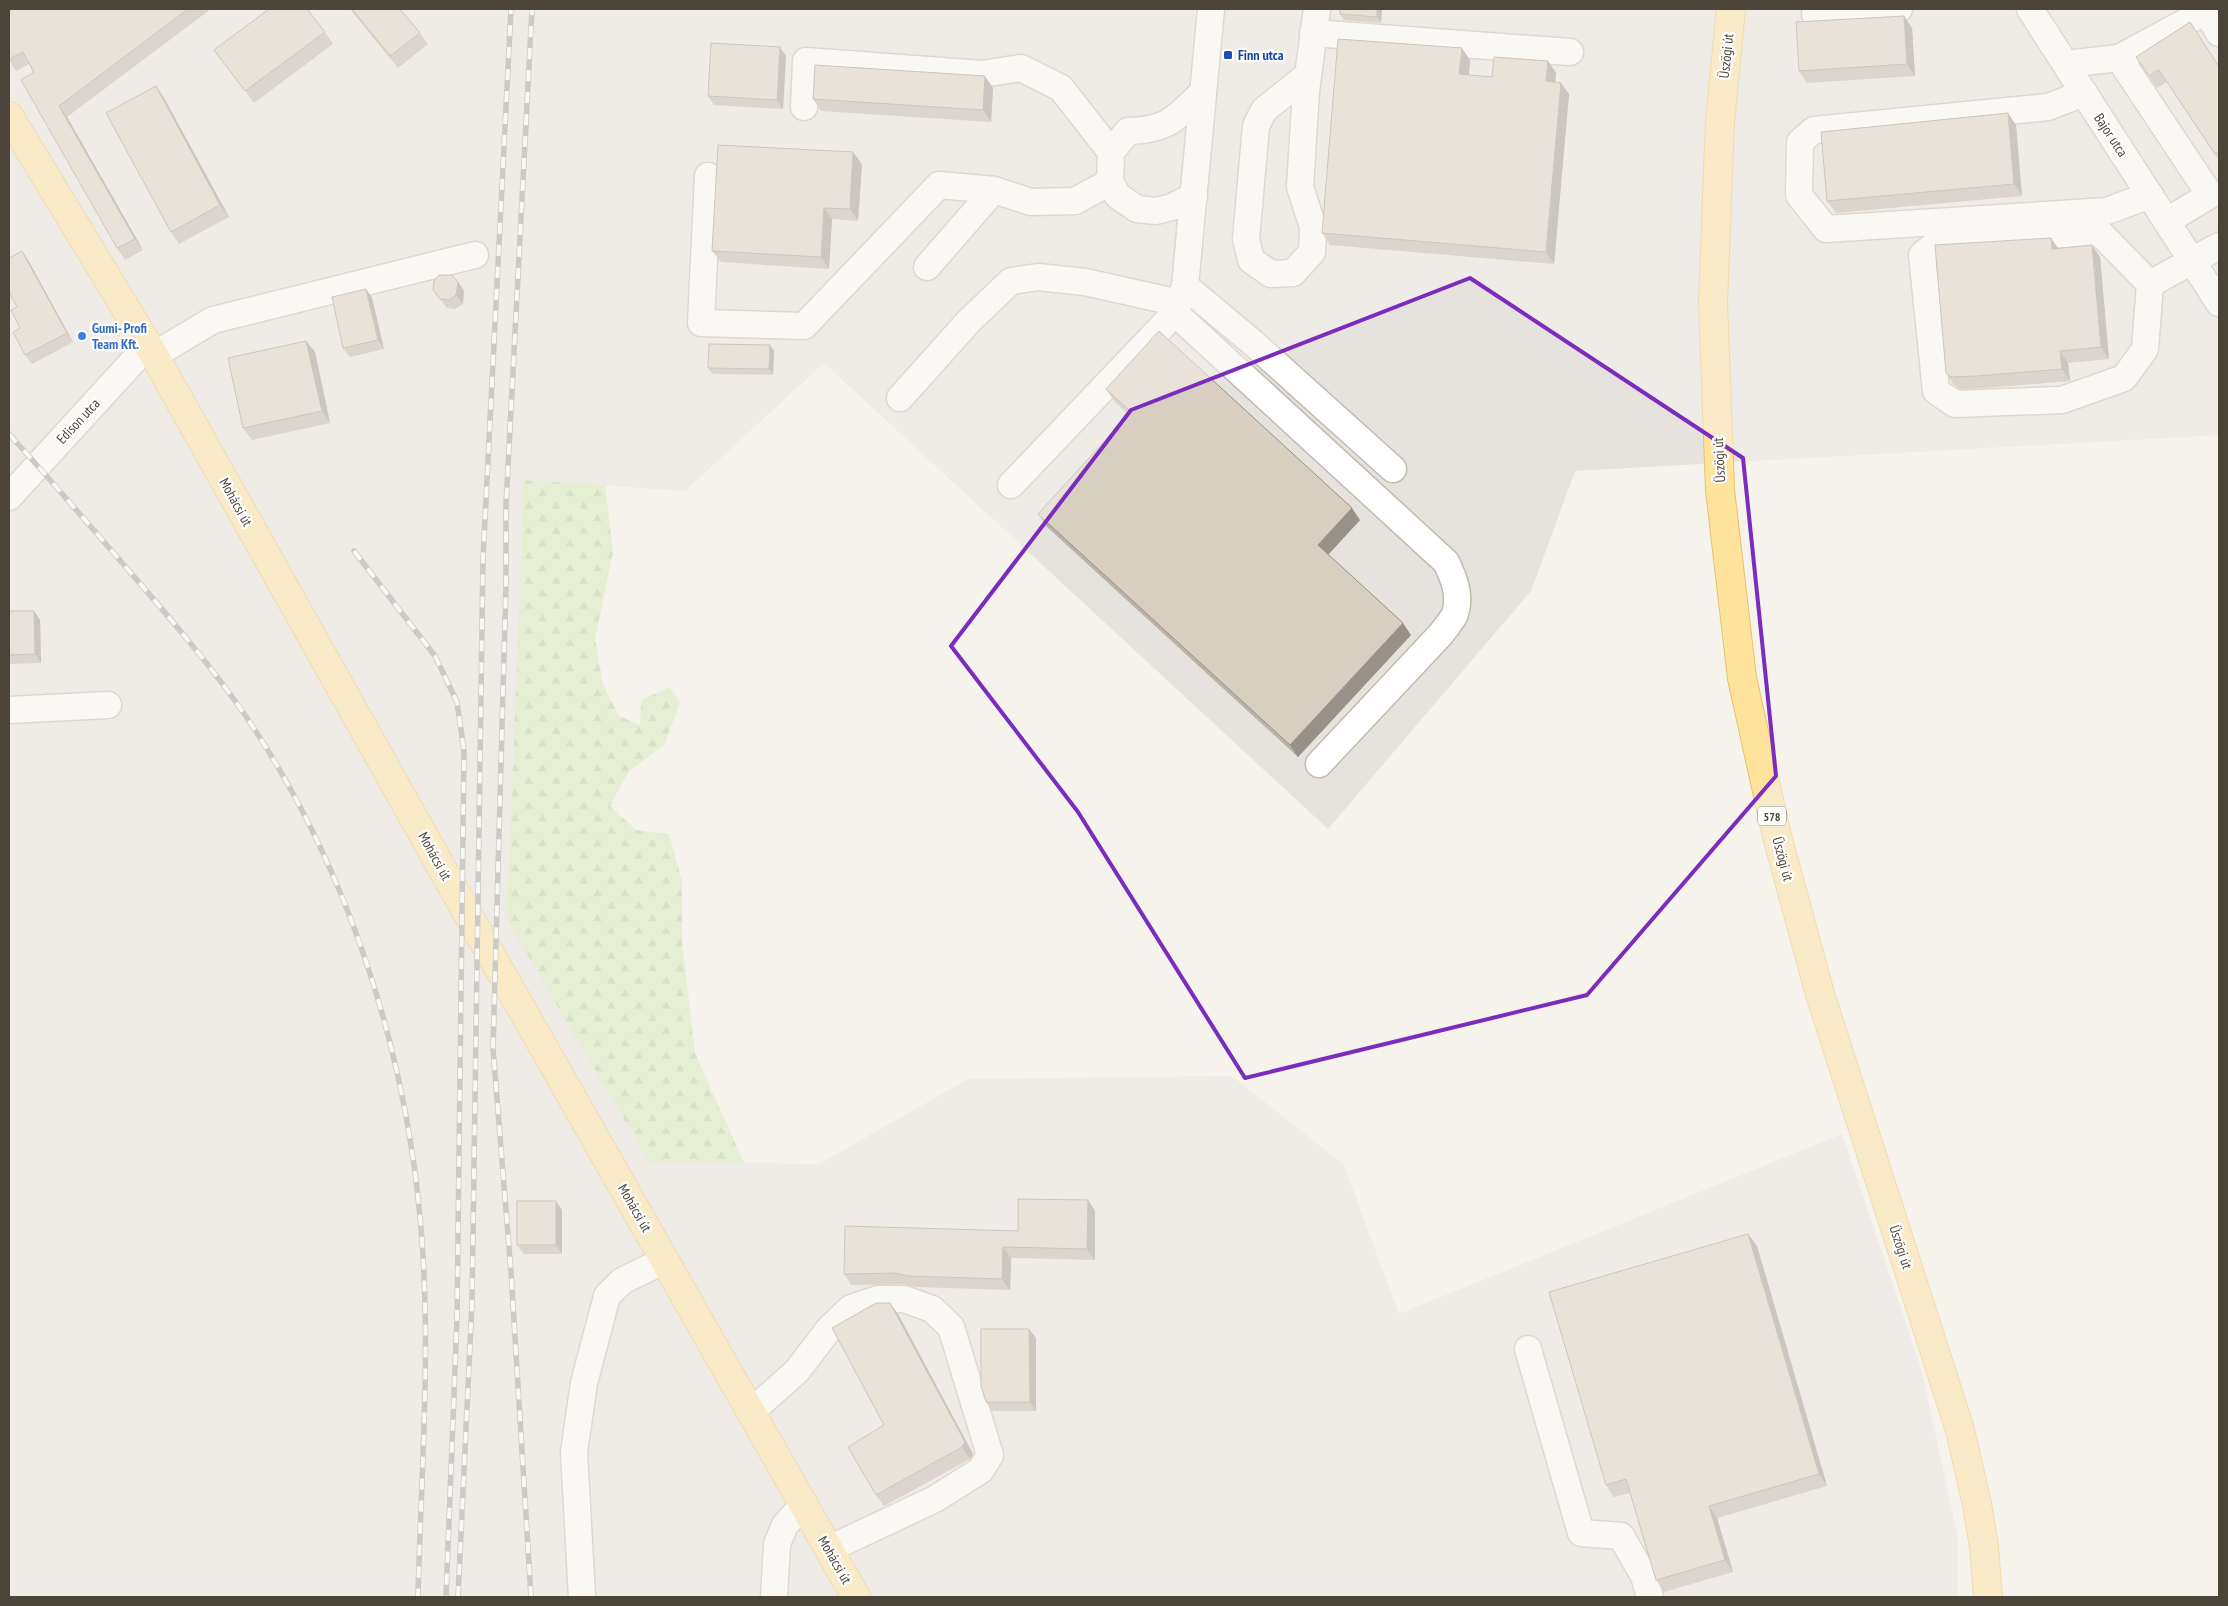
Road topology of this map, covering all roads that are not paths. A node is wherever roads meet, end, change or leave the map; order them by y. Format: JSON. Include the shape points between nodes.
{"nodes":[{"id":1,"x":1211,"y":9,"type":"edge"},
{"id":2,"x":1731,"y":9,"type":"edge"},
{"id":3,"x":1899,"y":9,"type":"edge"},
{"id":4,"x":2030,"y":9,"type":"edge"},
{"id":5,"x":1815,"y":14,"type":"dead end"},
{"id":6,"x":1315,"y":21,"type":"edge"},
{"id":7,"x":2219,"y":32,"type":"edge"},
{"id":8,"x":1570,"y":52,"type":"dead end"},
{"id":9,"x":2119,"y":58,"type":"junction"},
{"id":10,"x":2066,"y":64,"type":"junction"},
{"id":11,"x":1308,"y":75,"type":"junction"},
{"id":12,"x":1204,"y":92,"type":"junction"},
{"id":13,"x":2084,"y":93,"type":"junction"},
{"id":14,"x":804,"y":107,"type":"dead end"},
{"id":15,"x":9,"y":116,"type":"edge"},
{"id":16,"x":1111,"y":152,"type":"junction"},
{"id":17,"x":708,"y":176,"type":"dead end"},
{"id":18,"x":1110,"y":182,"type":"junction"},
{"id":19,"x":994,"y":190,"type":"junction"},
{"id":20,"x":2215,"y":192,"type":"edge"},
{"id":21,"x":2150,"y":195,"type":"junction"},
{"id":22,"x":1194,"y":196,"type":"junction"},
{"id":23,"x":2167,"y":221,"type":"junction"},
{"id":24,"x":2219,"y":246,"type":"edge"},
{"id":25,"x":475,"y":255,"type":"dead end"},
{"id":26,"x":2191,"y":260,"type":"junction"},
{"id":27,"x":928,"y":267,"type":"dead end"},
{"id":28,"x":2150,"y":284,"type":"junction"},
{"id":29,"x":1180,"y":301,"type":"junction"},
{"id":30,"x":2219,"y":302,"type":"edge"},
{"id":31,"x":151,"y":350,"type":"junction"},
{"id":32,"x":900,"y":398,"type":"dead end"},
{"id":33,"x":1392,"y":469,"type":"dead end"},
{"id":34,"x":1011,"y":486,"type":"dead end"},
{"id":35,"x":9,"y":497,"type":"edge"},
{"id":36,"x":108,"y":705,"type":"dead end"},
{"id":37,"x":9,"y":710,"type":"edge"},
{"id":38,"x":1319,"y":764,"type":"dead end"},
{"id":39,"x":665,"y":1260,"type":"junction"},
{"id":40,"x":1528,"y":1349,"type":"dead end"},
{"id":41,"x":751,"y":1412,"type":"junction"},
{"id":42,"x":804,"y":1504,"type":"junction"},
{"id":43,"x":829,"y":1549,"type":"junction"},
{"id":44,"x":582,"y":1597,"type":"edge"},
{"id":45,"x":774,"y":1597,"type":"edge"},
{"id":46,"x":856,"y":1597,"type":"edge"},
{"id":47,"x":1650,"y":1597,"type":"edge"},
{"id":48,"x":1988,"y":1597,"type":"edge"}],
"edges":[{"from":1,"to":12,"type":"street"},
{"from":2,"to":48,"type":"main road","name":"Üszögi út","number":"578","via":[[1720,121],[1713,302],[1720,490],[1742,678],[1777,836],[1820,994],[1960,1430],[1978,1513]]},
{"from":3,"to":5,"type":"street"},
{"from":4,"to":10,"type":"street","name":"Bajor utca"},
{"from":6,"to":8,"type":"street"},
{"from":6,"to":11,"type":"street"},
{"from":7,"to":9,"type":"street","via":[[2206,11]]},
{"from":9,"to":10,"type":"street"},
{"from":9,"to":20,"type":"street"},
{"from":10,"to":13,"type":"street","name":"Bajor utca"},
{"from":11,"to":11,"type":"street","via":[[1300,187],[1313,227],[1312,252],[1293,273],[1271,274],[1251,260],[1246,239],[1256,126],[1264,110]]},
{"from":12,"to":16,"type":"street","via":[[1169,124],[1128,131]]},
{"from":12,"to":22,"type":"street"},
{"from":13,"to":21,"type":"street","name":"Bajor utca"},
{"from":13,"to":21,"type":"street","via":[[2048,107],[1814,130],[1800,142],[1799,195],[1826,229],[2106,211]]},
{"from":14,"to":16,"type":"street","via":[[806,62],[982,74],[1021,68],[1061,88]]},
{"from":15,"to":31,"type":"main road","name":"Mohácsi út"},
{"from":16,"to":18,"type":"street"},
{"from":17,"to":19,"type":"street","via":[[701,322],[804,326],[939,185]]},
{"from":18,"to":19,"type":"street","via":[[1075,201],[1031,202]]},
{"from":18,"to":22,"type":"street","via":[[1118,196],[1137,209],[1156,211]]},
{"from":19,"to":27,"type":"street"},
{"from":20,"to":23,"type":"street"},
{"from":21,"to":23,"type":"street","name":"Bajor utca"},
{"from":22,"to":29,"type":"street"},
{"from":23,"to":26,"type":"street","name":"Bajor utca"},
{"from":24,"to":26,"type":"street"},
{"from":25,"to":31,"type":"street","name":"Edison utca","via":[[213,320]]},
{"from":26,"to":28,"type":"street"},
{"from":26,"to":30,"type":"street","name":"Bajor utca"},
{"from":28,"to":28,"type":"street","via":[[2098,232],[1938,242],[1922,255],[1936,391],[1955,404],[2062,400],[2124,378],[2145,349]]},
{"from":29,"to":32,"type":"street","via":[[1085,282],[1038,277],[1011,281],[969,321]]},
{"from":29,"to":33,"type":"street","via":[[1252,342]]},
{"from":29,"to":34,"type":"street"},
{"from":29,"to":38,"type":"street","via":[[1446,562],[1454,579],[1457,594],[1455,614],[1441,634]]},
{"from":31,"to":35,"type":"street","name":"Edison utca"},
{"from":31,"to":39,"type":"main road","name":"Mohácsi út"},
{"from":36,"to":37,"type":"street"},
{"from":39,"to":41,"type":"main road","name":"Mohácsi út"},
{"from":39,"to":44,"type":"street","via":[[622,1281],[607,1296],[584,1383],[574,1452]]},
{"from":40,"to":47,"type":"street","via":[[1581,1533],[1621,1536],[1644,1576]]},
{"from":41,"to":42,"type":"main road","name":"Mohácsi út"},
{"from":41,"to":43,"type":"street","via":[[797,1371],[829,1329],[851,1308],[878,1299],[904,1299],[932,1309],[951,1326],[990,1456],[981,1470],[935,1499]]},
{"from":42,"to":43,"type":"main road","name":"Mohácsi út"},
{"from":42,"to":45,"type":"street","via":[[785,1525],[777,1544]]},
{"from":43,"to":46,"type":"main road","name":"Mohácsi út"}]}
